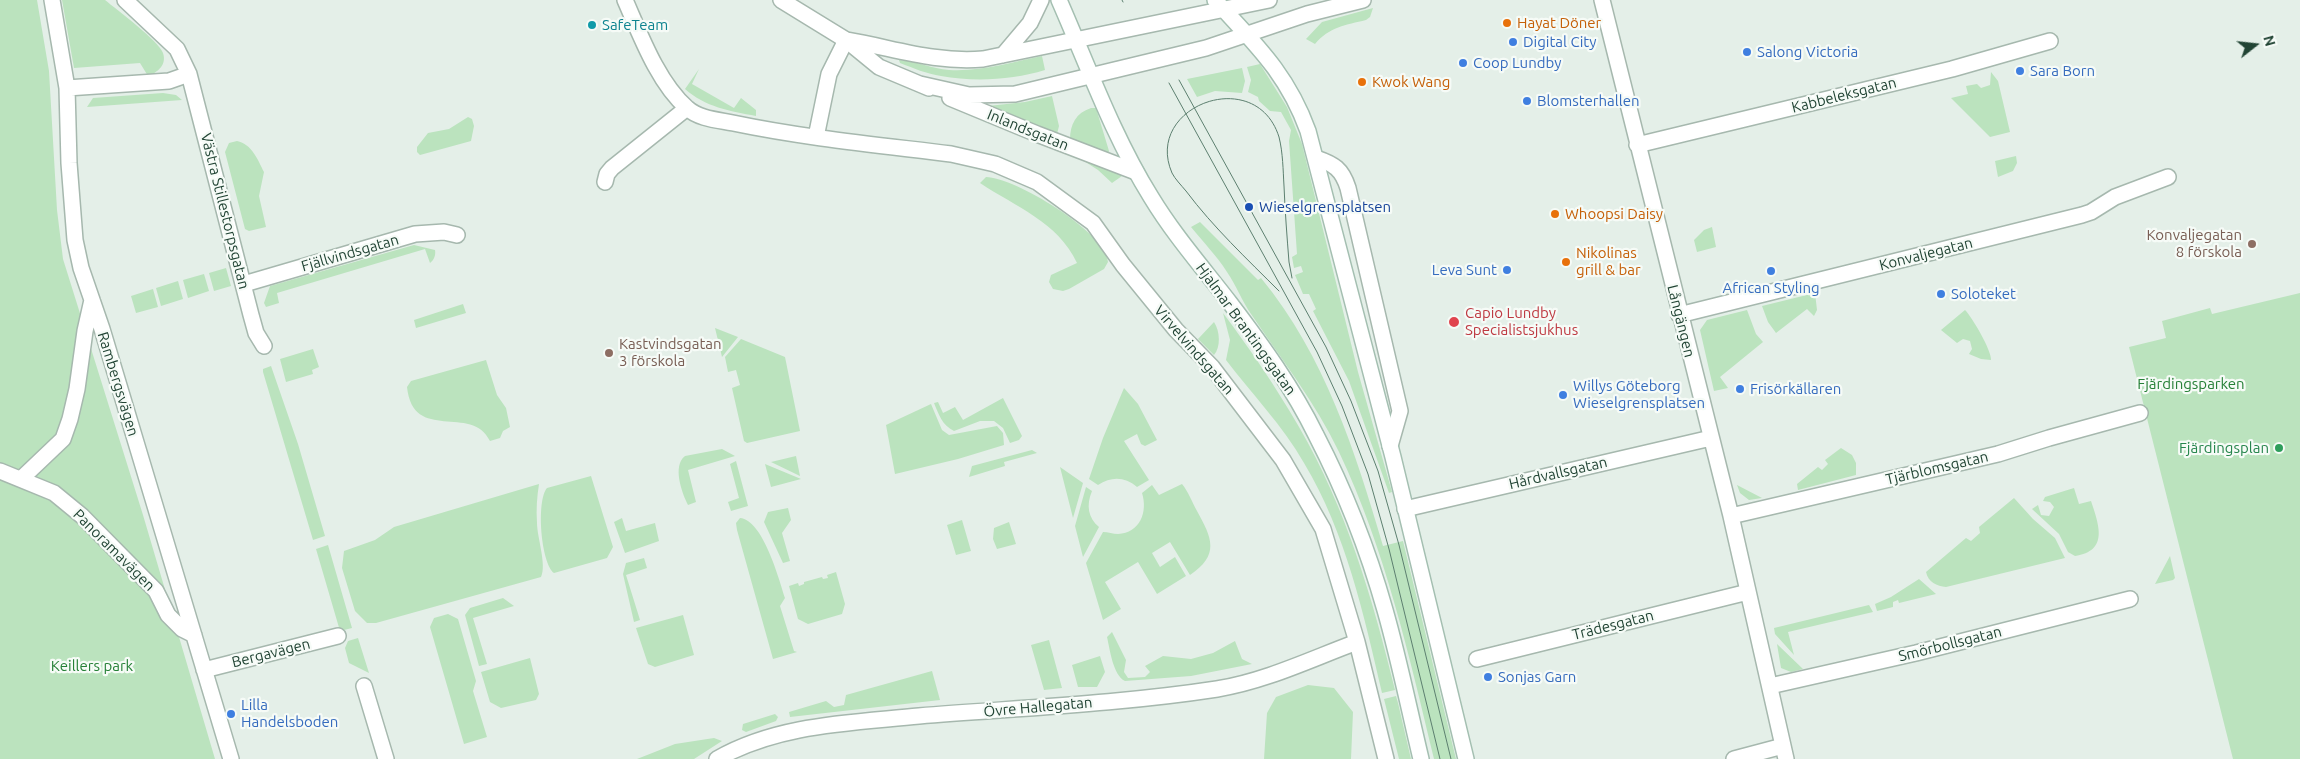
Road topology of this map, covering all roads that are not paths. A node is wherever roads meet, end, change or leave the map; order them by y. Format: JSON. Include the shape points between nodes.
{"nodes":[{"id":1,"x":52,"y":0,"type":"edge"},
{"id":2,"x":125,"y":0,"type":"edge"},
{"id":3,"x":625,"y":0,"type":"edge"},
{"id":4,"x":781,"y":0,"type":"edge"},
{"id":5,"x":1041,"y":0,"type":"edge"},
{"id":6,"x":1059,"y":0,"type":"edge"},
{"id":7,"x":1269,"y":0,"type":"edge"},
{"id":8,"x":1363,"y":0,"type":"edge"},
{"id":9,"x":1602,"y":0,"type":"edge"},
{"id":10,"x":1219,"y":5,"type":"edge"},
{"id":11,"x":1246,"y":35,"type":"junction"},
{"id":12,"x":846,"y":40,"type":"junction"},
{"id":13,"x":1077,"y":40,"type":"junction"},
{"id":14,"x":2050,"y":41,"type":"dead end"},
{"id":15,"x":1003,"y":55,"type":"junction"},
{"id":16,"x":189,"y":74,"type":"junction"},
{"id":17,"x":1093,"y":76,"type":"junction"},
{"id":18,"x":920,"y":84,"type":"junction"},
{"id":19,"x":67,"y":88,"type":"junction"},
{"id":20,"x":687,"y":108,"type":"junction"},
{"id":21,"x":816,"y":136,"type":"junction"},
{"id":22,"x":1637,"y":145,"type":"junction"},
{"id":23,"x":1316,"y":158,"type":"junction"},
{"id":24,"x":1136,"y":172,"type":"junction"},
{"id":25,"x":2168,"y":178,"type":"dead end"},
{"id":26,"x":605,"y":182,"type":"dead end"},
{"id":27,"x":457,"y":236,"type":"dead end"},
{"id":28,"x":244,"y":284,"type":"junction"},
{"id":29,"x":92,"y":300,"type":"junction"},
{"id":30,"x":1679,"y":315,"type":"junction"},
{"id":31,"x":1359,"y":332,"type":"junction"},
{"id":32,"x":264,"y":346,"type":"dead end"},
{"id":33,"x":1390,"y":370,"type":"junction"},
{"id":34,"x":2140,"y":413,"type":"dead end"},
{"id":35,"x":1711,"y":438,"type":"junction"},
{"id":36,"x":1390,"y":446,"type":"junction"},
{"id":37,"x":0,"y":471,"type":"edge"},
{"id":38,"x":22,"y":478,"type":"junction"},
{"id":39,"x":1405,"y":509,"type":"junction"},
{"id":40,"x":1731,"y":516,"type":"junction"},
{"id":41,"x":1748,"y":592,"type":"junction"},
{"id":42,"x":2130,"y":599,"type":"dead end"},
{"id":43,"x":194,"y":636,"type":"junction"},
{"id":44,"x":338,"y":636,"type":"dead end"},
{"id":45,"x":1357,"y":642,"type":"junction"},
{"id":46,"x":1477,"y":659,"type":"dead end"},
{"id":47,"x":204,"y":670,"type":"junction"},
{"id":48,"x":364,"y":686,"type":"dead end"},
{"id":49,"x":1770,"y":686,"type":"junction"},
{"id":50,"x":1785,"y":753,"type":"edge"},
{"id":51,"x":231,"y":759,"type":"edge"},
{"id":52,"x":386,"y":759,"type":"edge"},
{"id":53,"x":717,"y":759,"type":"edge"},
{"id":54,"x":1386,"y":759,"type":"edge"},
{"id":55,"x":1422,"y":759,"type":"edge"},
{"id":56,"x":1466,"y":759,"type":"edge"},
{"id":57,"x":1734,"y":759,"type":"edge"}],
"edges":[{"from":1,"to":19,"type":"street","name":"Rambergsvägen"},
{"from":2,"to":16,"type":"street","name":"Västra Stillestorpsgatan","via":[[177,49]]},
{"from":3,"to":20,"type":"street","name":"Virvelvindsgatan","via":[[664,79]]},
{"from":4,"to":12,"type":"street","name":"Inlandsgatan"},
{"from":5,"to":15,"type":"street","via":[[1030,23]]},
{"from":6,"to":13,"type":"street","name":"Hjalmar Brantingsgatan"},
{"from":7,"to":10,"type":"street"},
{"from":8,"to":11,"type":"street","via":[[1307,14]]},
{"from":9,"to":22,"type":"street","name":"Långängen"},
{"from":10,"to":11,"type":"street"},
{"from":10,"to":13,"type":"street"},
{"from":11,"to":17,"type":"street"},
{"from":11,"to":23,"type":"street","via":[[1276,69],[1295,98]]},
{"from":12,"to":15,"type":"street","name":"Inlandsgatan","via":[[935,59],[962,61]]},
{"from":12,"to":18,"type":"street","name":"Inlandsgatan","via":[[879,67]]},
{"from":12,"to":21,"type":"street","via":[[829,74]]},
{"from":13,"to":15,"type":"street","name":"Inlandsgatan"},
{"from":13,"to":17,"type":"street","name":"Hjalmar Brantingsgatan"},
{"from":14,"to":22,"type":"street","name":"Kabbeleksgatan","via":[[1952,69]]},
{"from":16,"to":19,"type":"street","via":[[169,80]]},
{"from":16,"to":28,"type":"street","name":"Västra Stillestorpsgatan"},
{"from":17,"to":18,"type":"street","name":"Inlandsgatan","via":[[1000,96],[969,95]]},
{"from":17,"to":24,"type":"street","name":"Hjalmar Brantingsgatan"},
{"from":18,"to":24,"type":"street","name":"Inlandsgatan"},
{"from":19,"to":29,"type":"street","name":"Rambergsvägen","via":[[68,163],[75,240]]},
{"from":20,"to":21,"type":"street","name":"Virvelvindsgatan","via":[[698,116],[764,130]]},
{"from":20,"to":26,"type":"street","via":[[612,168]]},
{"from":21,"to":45,"type":"street","name":"Virvelvindsgatan","via":[[951,154],[995,164],[1037,182],[1093,223],[1123,265],[1176,330],[1212,367],[1283,460],[1323,529]]},
{"from":22,"to":30,"type":"street","name":"Långängen"},
{"from":23,"to":31,"type":"street"},
{"from":23,"to":33,"type":"street","via":[[1334,164],[1346,179]]},
{"from":24,"to":55,"type":"street","name":"Hjalmar Brantingsgatan","via":[[1171,227],[1257,339],[1316,434],[1370,561],[1386,612]]},
{"from":25,"to":30,"type":"street","name":"Konvaljegatan","via":[[2115,197],[2082,215]]},
{"from":27,"to":28,"type":"street","name":"Fjällvindsgatan","via":[[444,232],[415,234]]},
{"from":28,"to":32,"type":"street","name":"Västra Stillestorpsgatan","via":[[256,333]]},
{"from":29,"to":38,"type":"street","via":[[77,389],[63,439]]},
{"from":29,"to":43,"type":"street","name":"Rambergsvägen"},
{"from":30,"to":35,"type":"street","name":"Långängen"},
{"from":31,"to":33,"type":"street","via":[[1379,352]]},
{"from":31,"to":36,"type":"street"},
{"from":33,"to":36,"type":"street","via":[[1400,411]]},
{"from":34,"to":40,"type":"street","name":"Tjärblomsgatan","via":[[1998,454]]},
{"from":35,"to":39,"type":"street","name":"Hårdvallsgatan"},
{"from":35,"to":40,"type":"street","name":"Långängen"},
{"from":36,"to":39,"type":"street"},
{"from":37,"to":38,"type":"street","name":"Panoramavägen"},
{"from":38,"to":43,"type":"street","name":"Panoramavägen","via":[[54,493],[82,516],[156,591],[168,615]]},
{"from":39,"to":56,"type":"street"},
{"from":40,"to":41,"type":"street","name":"Långängen"},
{"from":41,"to":46,"type":"street","name":"Trädesgatan"},
{"from":41,"to":49,"type":"street","name":"Långängen"},
{"from":42,"to":49,"type":"street","name":"Smörbollsgatan"},
{"from":43,"to":47,"type":"street","name":"Rambergsvägen"},
{"from":44,"to":47,"type":"street","name":"Bergavägen"},
{"from":45,"to":53,"type":"street","name":"Övre Hallegatan","via":[[1268,677],[1216,689],[799,729]]},
{"from":45,"to":54,"type":"street","name":"Virvelvindsgatan"},
{"from":47,"to":51,"type":"street","name":"Rambergsvägen"},
{"from":48,"to":52,"type":"street"},
{"from":49,"to":50,"type":"street","name":"Långängen"},
{"from":50,"to":57,"type":"street"}]}
